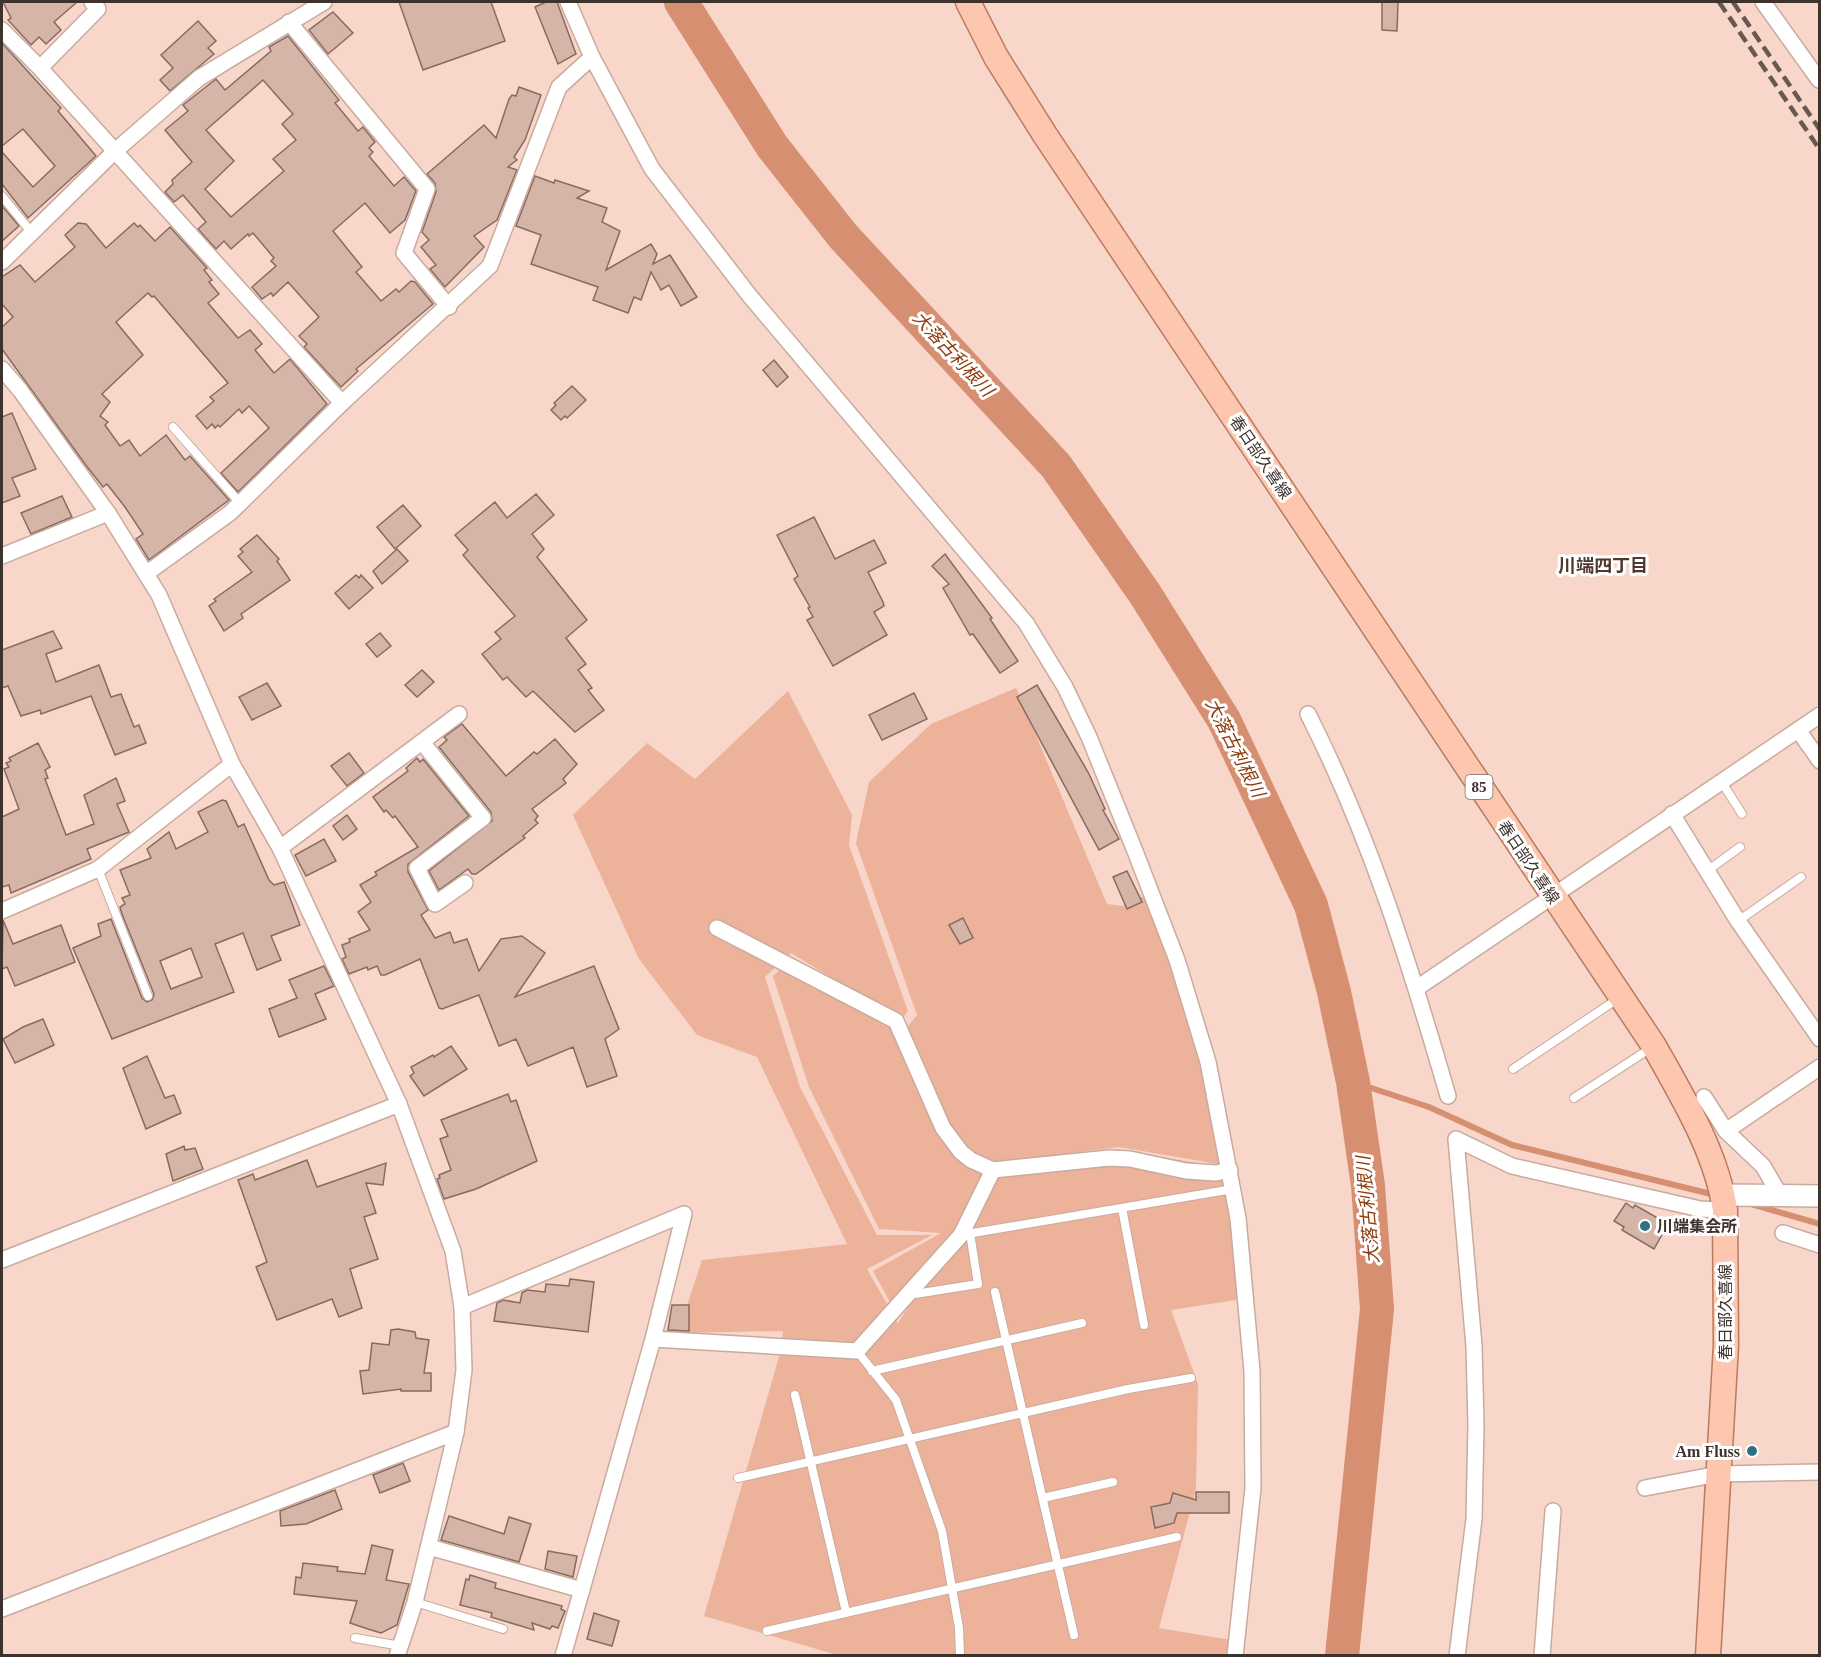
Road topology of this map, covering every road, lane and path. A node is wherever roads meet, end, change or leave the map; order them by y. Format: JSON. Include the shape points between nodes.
{"nodes":[{"id":1,"x":92,"y":2,"type":"edge"},
{"id":2,"x":324,"y":2,"type":"edge"},
{"id":3,"x":568,"y":2,"type":"edge"},
{"id":4,"x":968,"y":2,"type":"edge"},
{"id":5,"x":1763,"y":2,"type":"edge"},
{"id":6,"x":289,"y":22,"type":"junction"},
{"id":7,"x":2,"y":30,"type":"edge"},
{"id":8,"x":592,"y":57,"type":"junction"},
{"id":9,"x":40,"y":68,"type":"junction"},
{"id":10,"x":1819,"y":81,"type":"edge"},
{"id":11,"x":114,"y":152,"type":"junction"},
{"id":12,"x":2,"y":196,"type":"edge"},
{"id":13,"x":32,"y":233,"type":"junction"},
{"id":14,"x":4,"y":256,"type":"edge"},
{"id":15,"x":449,"y":307,"type":"junction"},
{"id":16,"x":2,"y":369,"type":"edge"},
{"id":17,"x":342,"y":403,"type":"junction"},
{"id":18,"x":173,"y":428,"type":"dead end"},
{"id":19,"x":240,"y":503,"type":"junction"},
{"id":20,"x":108,"y":513,"type":"junction"},
{"id":21,"x":2,"y":556,"type":"edge"},
{"id":22,"x":147,"y":573,"type":"junction"},
{"id":23,"x":459,"y":714,"type":"dead end"},
{"id":24,"x":1308,"y":714,"type":"dead end"},
{"id":25,"x":1820,"y":715,"type":"edge"},
{"id":26,"x":1798,"y":730,"type":"junction"},
{"id":27,"x":422,"y":742,"type":"junction"},
{"id":28,"x":1820,"y":761,"type":"edge"},
{"id":29,"x":232,"y":764,"type":"junction"},
{"id":30,"x":1721,"y":782,"type":"junction"},
{"id":31,"x":1671,"y":814,"type":"junction"},
{"id":32,"x":1742,"y":814,"type":"dead end"},
{"id":33,"x":1740,"y":847,"type":"dead end"},
{"id":34,"x":280,"y":848,"type":"junction"},
{"id":35,"x":98,"y":869,"type":"junction"},
{"id":36,"x":1707,"y":871,"type":"junction"},
{"id":37,"x":1801,"y":877,"type":"dead end"},
{"id":38,"x":465,"y":883,"type":"dead end"},
{"id":39,"x":1551,"y":896,"type":"junction"},
{"id":40,"x":2,"y":911,"type":"edge"},
{"id":41,"x":1738,"y":921,"type":"junction"},
{"id":42,"x":717,"y":928,"type":"dead end"},
{"id":43,"x":1417,"y":988,"type":"junction"},
{"id":44,"x":148,"y":996,"type":"dead end"},
{"id":45,"x":1621,"y":996,"type":"junction"},
{"id":46,"x":1820,"y":1039,"type":"edge"},
{"id":47,"x":1654,"y":1046,"type":"junction"},
{"id":48,"x":1820,"y":1067,"type":"edge"},
{"id":49,"x":1513,"y":1069,"type":"dead end"},
{"id":50,"x":1448,"y":1096,"type":"dead end"},
{"id":51,"x":1704,"y":1097,"type":"dead end"},
{"id":52,"x":1574,"y":1098,"type":"dead end"},
{"id":53,"x":399,"y":1104,"type":"junction"},
{"id":54,"x":1726,"y":1131,"type":"junction"},
{"id":55,"x":993,"y":1170,"type":"junction"},
{"id":56,"x":1230,"y":1170,"type":"junction"},
{"id":57,"x":1233,"y":1189,"type":"junction"},
{"id":58,"x":1820,"y":1196,"type":"edge"},
{"id":59,"x":1781,"y":1197,"type":"junction"},
{"id":60,"x":1724,"y":1202,"type":"junction"},
{"id":61,"x":1122,"y":1208,"type":"junction"},
{"id":62,"x":1783,"y":1233,"type":"dead end"},
{"id":63,"x":966,"y":1234,"type":"junction"},
{"id":64,"x":1820,"y":1245,"type":"edge"},
{"id":65,"x":2,"y":1260,"type":"edge"},
{"id":66,"x":995,"y":1292,"type":"dead end"},
{"id":67,"x":907,"y":1295,"type":"junction"},
{"id":68,"x":462,"y":1307,"type":"junction"},
{"id":69,"x":1082,"y":1323,"type":"dead end"},
{"id":70,"x":1144,"y":1325,"type":"dead end"},
{"id":71,"x":653,"y":1339,"type":"junction"},
{"id":72,"x":1007,"y":1340,"type":"junction"},
{"id":73,"x":857,"y":1351,"type":"junction"},
{"id":74,"x":872,"y":1371,"type":"junction"},
{"id":75,"x":1191,"y":1378,"type":"dead end"},
{"id":76,"x":795,"y":1395,"type":"dead end"},
{"id":77,"x":1023,"y":1413,"type":"junction"},
{"id":78,"x":456,"y":1432,"type":"junction"},
{"id":79,"x":909,"y":1439,"type":"junction"},
{"id":80,"x":811,"y":1462,"type":"junction"},
{"id":81,"x":1820,"y":1472,"type":"edge"},
{"id":82,"x":1718,"y":1474,"type":"junction"},
{"id":83,"x":738,"y":1478,"type":"dead end"},
{"id":84,"x":1113,"y":1482,"type":"dead end"},
{"id":85,"x":1645,"y":1488,"type":"dead end"},
{"id":86,"x":1043,"y":1498,"type":"junction"},
{"id":87,"x":1553,"y":1511,"type":"dead end"},
{"id":88,"x":1177,"y":1538,"type":"dead end"},
{"id":89,"x":429,"y":1547,"type":"junction"},
{"id":90,"x":1058,"y":1564,"type":"junction"},
{"id":91,"x":952,"y":1589,"type":"junction"},
{"id":92,"x":582,"y":1590,"type":"junction"},
{"id":93,"x":415,"y":1602,"type":"junction"},
{"id":94,"x":2,"y":1609,"type":"edge"},
{"id":95,"x":846,"y":1612,"type":"junction"},
{"id":96,"x":503,"y":1629,"type":"dead end"},
{"id":97,"x":767,"y":1631,"type":"dead end"},
{"id":98,"x":1074,"y":1635,"type":"dead end"},
{"id":99,"x":356,"y":1638,"type":"dead end"},
{"id":100,"x":399,"y":1651,"type":"edge"},
{"id":101,"x":962,"y":1655,"type":"edge"},
{"id":102,"x":563,"y":1656,"type":"edge"},
{"id":103,"x":1235,"y":1656,"type":"edge"},
{"id":104,"x":1457,"y":1656,"type":"edge"},
{"id":105,"x":1542,"y":1656,"type":"edge"},
{"id":106,"x":1708,"y":1656,"type":"edge"}],
"edges":[{"from":1,"to":9,"type":"street","via":[[98,9]]},
{"from":2,"to":6,"type":"street"},
{"from":3,"to":8,"type":"street"},
{"from":4,"to":39,"type":"main road","name":"春日部久喜線","number":"85","via":[[996,57],[1045,135]]},
{"from":5,"to":10,"type":"street"},
{"from":6,"to":11,"type":"street","via":[[199,78]]},
{"from":6,"to":15,"type":"street","via":[[427,189],[404,252]]},
{"from":7,"to":9,"type":"street"},
{"from":8,"to":15,"type":"street","via":[[559,87],[490,266]]},
{"from":8,"to":56,"type":"street","via":[[652,169],[749,295],[1026,623],[1065,687],[1089,737],[1177,960],[1208,1062]]},
{"from":9,"to":11,"type":"street"},
{"from":11,"to":13,"type":"street"},
{"from":11,"to":17,"type":"street"},
{"from":12,"to":13,"type":"lane"},
{"from":13,"to":14,"type":"street"},
{"from":15,"to":17,"type":"street"},
{"from":16,"to":20,"type":"street"},
{"from":17,"to":19,"type":"street"},
{"from":18,"to":19,"type":"lane"},
{"from":19,"to":22,"type":"street"},
{"from":20,"to":21,"type":"street"},
{"from":20,"to":22,"type":"street"},
{"from":22,"to":29,"type":"street"},
{"from":23,"to":27,"type":"street"},
{"from":24,"to":43,"type":"street","via":[[1368,844]]},
{"from":25,"to":26,"type":"street"},
{"from":26,"to":28,"type":"street"},
{"from":26,"to":30,"type":"street"},
{"from":27,"to":34,"type":"street"},
{"from":27,"to":38,"type":"street","via":[[483,818],[417,868],[435,904]]},
{"from":29,"to":34,"type":"street"},
{"from":29,"to":35,"type":"street"},
{"from":30,"to":31,"type":"street"},
{"from":30,"to":32,"type":"lane"},
{"from":31,"to":36,"type":"street"},
{"from":31,"to":39,"type":"street"},
{"from":33,"to":36,"type":"lane"},
{"from":34,"to":53,"type":"street"},
{"from":35,"to":40,"type":"street"},
{"from":35,"to":44,"type":"lane"},
{"from":36,"to":41,"type":"street"},
{"from":37,"to":41,"type":"lane"},
{"from":39,"to":43,"type":"street"},
{"from":39,"to":45,"type":"main road","name":"春日部久喜線","number":"85"},
{"from":41,"to":46,"type":"street"},
{"from":42,"to":55,"type":"street","via":[[896,1021],[946,1134],[971,1160]]},
{"from":43,"to":50,"type":"street"},
{"from":45,"to":47,"type":"main road","name":"春日部久喜線","number":"85"},
{"from":45,"to":49,"type":"lane"},
{"from":47,"to":52,"type":"lane"},
{"from":47,"to":60,"type":"main road","name":"春日部久喜線","number":"85","via":[[1698,1132]]},
{"from":48,"to":54,"type":"street"},
{"from":51,"to":54,"type":"street"},
{"from":53,"to":65,"type":"street"},
{"from":53,"to":68,"type":"street","via":[[453,1251]]},
{"from":54,"to":59,"type":"street","via":[[1763,1166]]},
{"from":55,"to":56,"type":"street","via":[[1108,1158],[1186,1171]]},
{"from":55,"to":63,"type":"street"},
{"from":56,"to":57,"type":"street"},
{"from":57,"to":61,"type":"lane"},
{"from":57,"to":103,"type":"street","via":[[1249,1308],[1253,1476]]},
{"from":58,"to":59,"type":"main road"},
{"from":59,"to":60,"type":"main road"},
{"from":60,"to":82,"type":"main road","name":"春日部久喜線","number":"85","via":[[1726,1345]]},
{"from":60,"to":104,"type":"street","via":[[1700,1209],[1512,1166],[1456,1139],[1474,1346],[1476,1426],[1473,1519]]},
{"from":61,"to":63,"type":"lane"},
{"from":61,"to":70,"type":"lane"},
{"from":62,"to":64,"type":"street"},
{"from":63,"to":67,"type":"street"},
{"from":63,"to":67,"type":"lane","via":[[978,1284]]},
{"from":66,"to":72,"type":"lane"},
{"from":67,"to":73,"type":"street"},
{"from":68,"to":71,"type":"street","via":[[684,1214]]},
{"from":68,"to":78,"type":"street","via":[[464,1370]]},
{"from":69,"to":72,"type":"lane"},
{"from":71,"to":73,"type":"street"},
{"from":71,"to":92,"type":"street"},
{"from":72,"to":74,"type":"lane"},
{"from":72,"to":77,"type":"lane"},
{"from":73,"to":74,"type":"lane"},
{"from":74,"to":79,"type":"lane","via":[[896,1400]]},
{"from":75,"to":77,"type":"lane"},
{"from":76,"to":80,"type":"lane"},
{"from":77,"to":79,"type":"lane"},
{"from":77,"to":86,"type":"lane"},
{"from":78,"to":89,"type":"street"},
{"from":78,"to":94,"type":"street"},
{"from":79,"to":80,"type":"lane"},
{"from":79,"to":91,"type":"lane","via":[[942,1531]]},
{"from":80,"to":83,"type":"lane"},
{"from":80,"to":95,"type":"lane"},
{"from":81,"to":82,"type":"street"},
{"from":82,"to":85,"type":"street"},
{"from":82,"to":106,"type":"main road","name":"春日部久喜線","number":"85"},
{"from":84,"to":86,"type":"lane"},
{"from":86,"to":90,"type":"lane"},
{"from":87,"to":105,"type":"street"},
{"from":88,"to":90,"type":"lane"},
{"from":89,"to":92,"type":"street"},
{"from":89,"to":93,"type":"street"},
{"from":90,"to":91,"type":"lane"},
{"from":90,"to":98,"type":"lane"},
{"from":91,"to":95,"type":"lane"},
{"from":91,"to":101,"type":"lane"},
{"from":92,"to":102,"type":"street"},
{"from":93,"to":96,"type":"lane"},
{"from":93,"to":100,"type":"street"},
{"from":95,"to":97,"type":"lane"},
{"from":99,"to":100,"type":"lane"}]}
